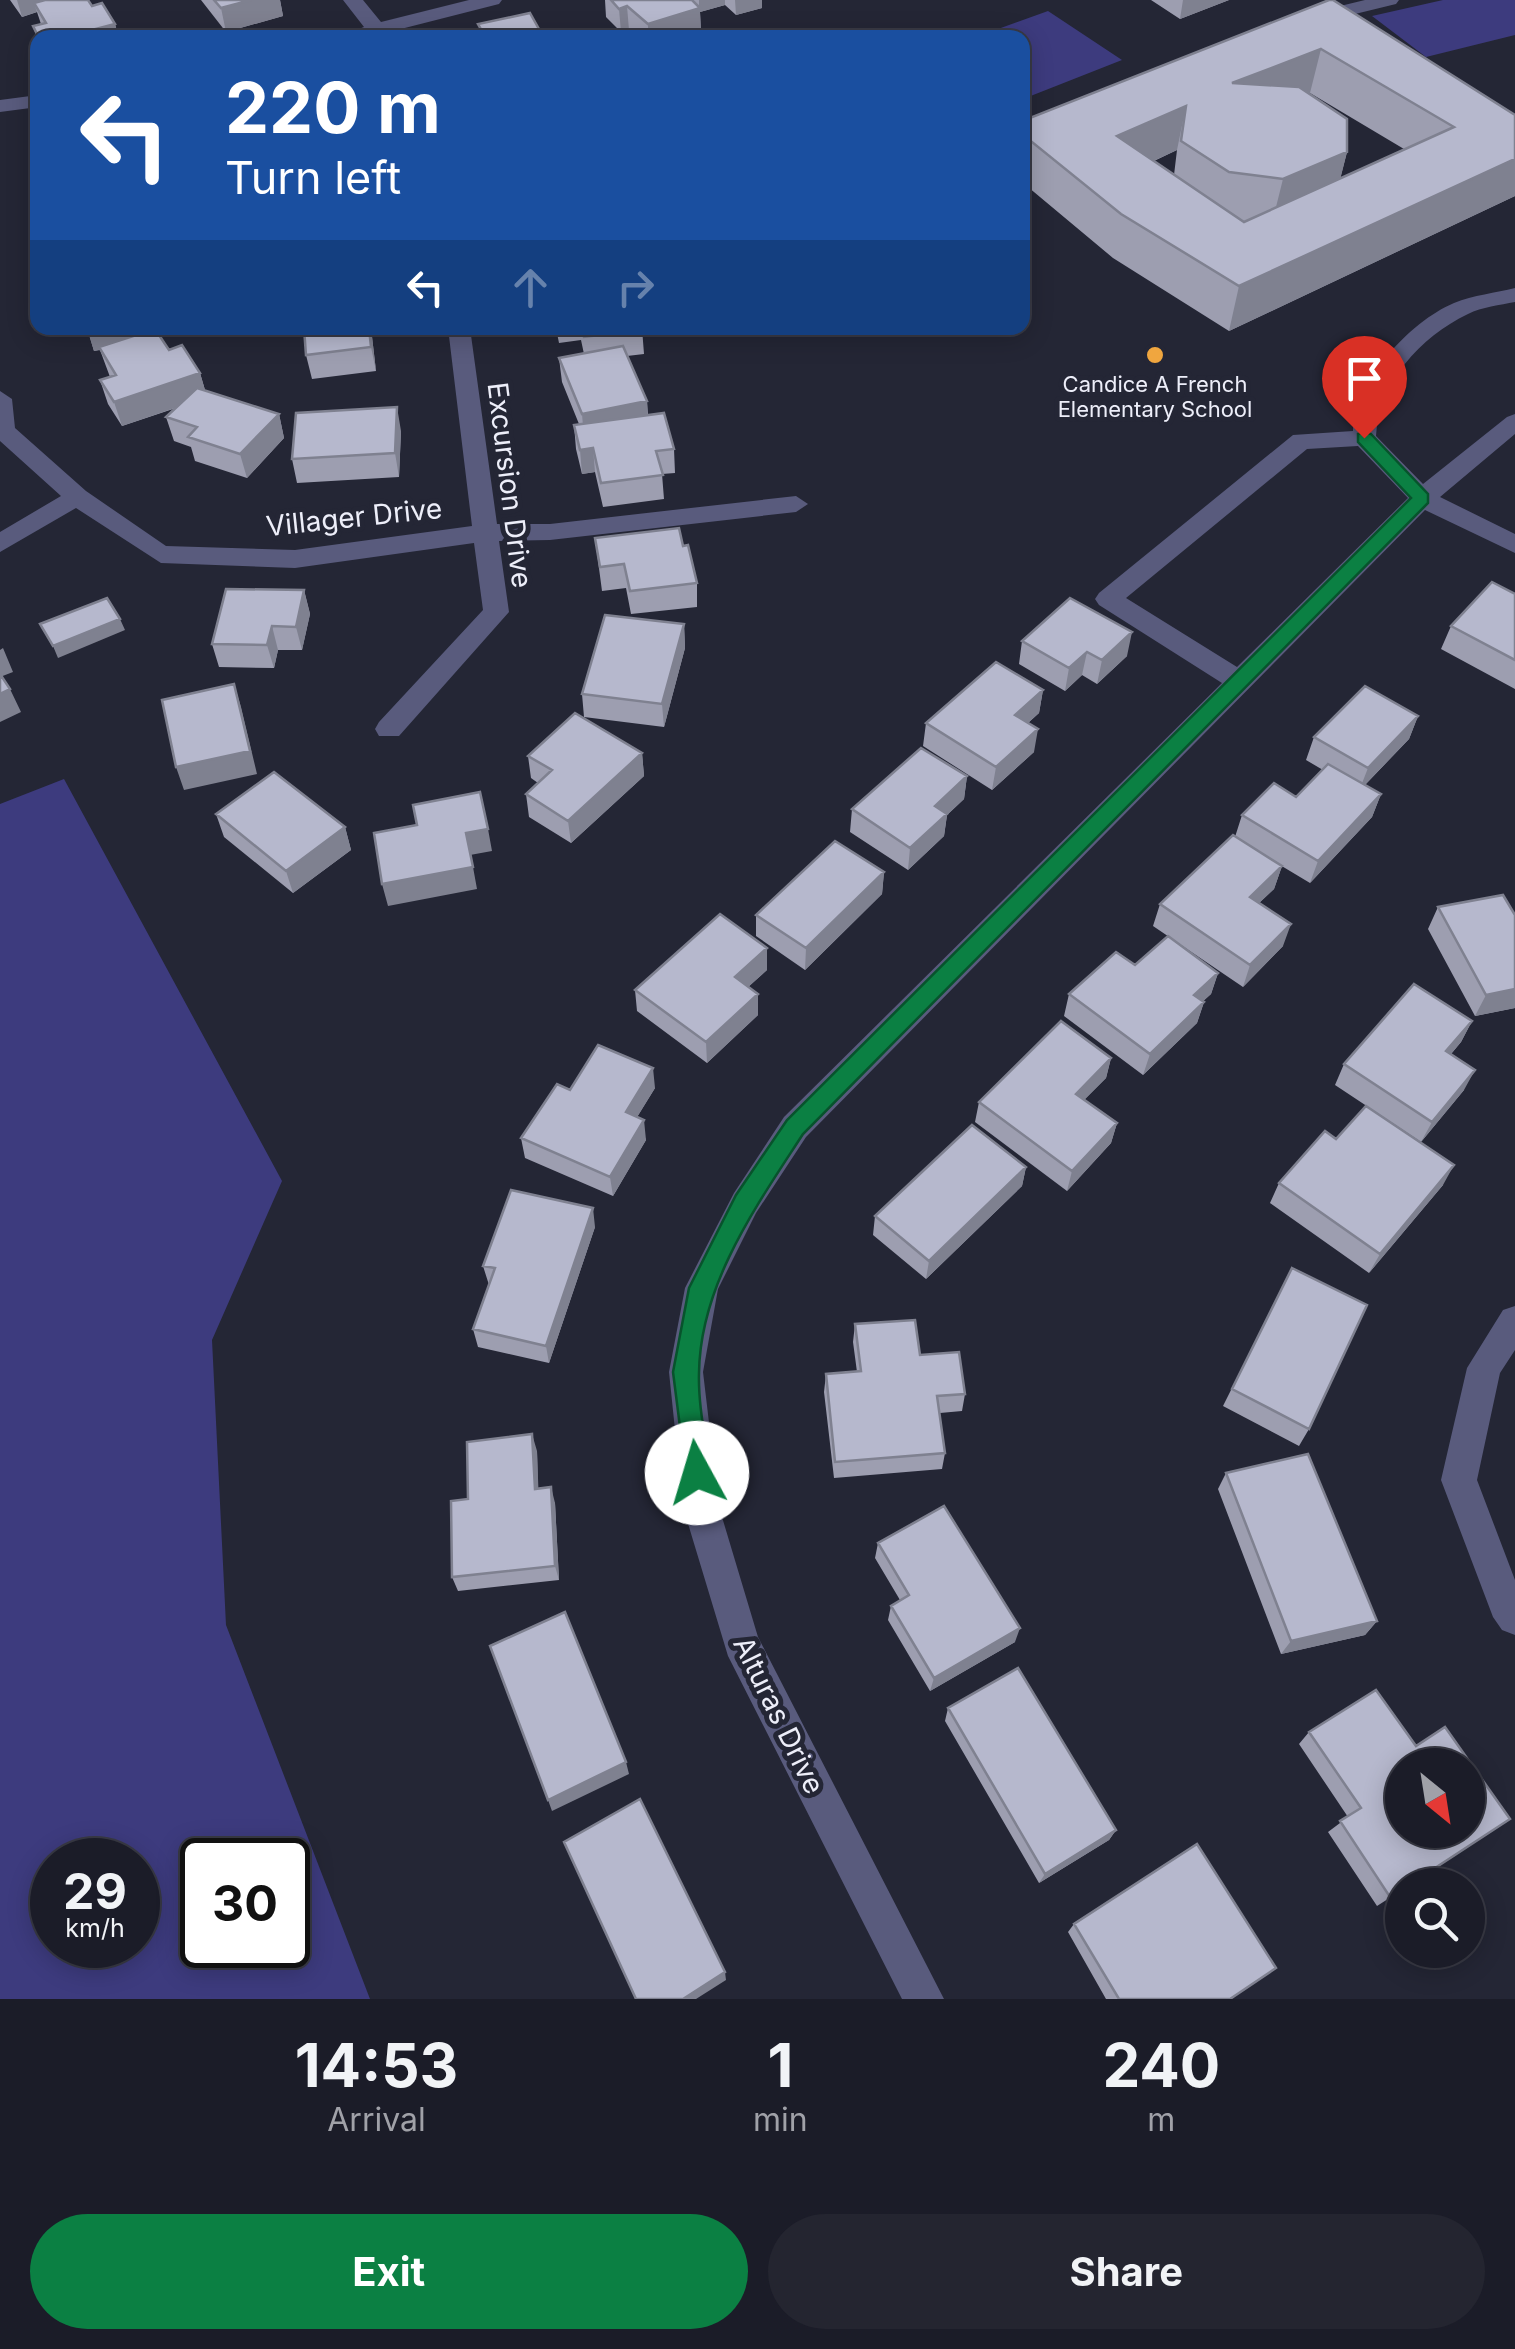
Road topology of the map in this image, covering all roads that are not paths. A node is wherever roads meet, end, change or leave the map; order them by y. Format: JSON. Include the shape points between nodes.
{"nodes":[{"id":1,"x":353,"y":0,"type":"edge"},
{"id":2,"x":492,"y":0,"type":"edge"},
{"id":3,"x":1389,"y":0,"type":"edge"},
{"id":4,"x":1294,"y":25,"type":"edge"},
{"id":5,"x":378,"y":30,"type":"edge"},
{"id":6,"x":391,"y":30,"type":"edge"},
{"id":7,"x":30,"y":102,"type":"edge"},
{"id":8,"x":0,"y":106,"type":"edge"},
{"id":9,"x":1515,"y":295,"type":"edge"},
{"id":10,"x":460,"y":335,"type":"edge"},
{"id":11,"x":0,"y":399,"type":"edge"},
{"id":12,"x":1515,"y":422,"type":"edge"},
{"id":13,"x":1364,"y":438,"type":"junction"},
{"id":14,"x":77,"y":498,"type":"junction"},
{"id":15,"x":1422,"y":498,"type":"junction"},
{"id":16,"x":796,"y":504,"type":"dead end"},
{"id":17,"x":485,"y":533,"type":"junction"},
{"id":18,"x":0,"y":543,"type":"edge"},
{"id":19,"x":1515,"y":544,"type":"edge"},
{"id":20,"x":1239,"y":682,"type":"junction"},
{"id":21,"x":389,"y":729,"type":"dead end"},
{"id":22,"x":1515,"y":1321,"type":"edge"},
{"id":23,"x":1515,"y":1617,"type":"edge"},
{"id":24,"x":924,"y":1999,"type":"edge"}],
"edges":[{"from":1,"to":5,"type":"street"},
{"from":2,"to":6,"type":"street"},
{"from":3,"to":4,"type":"street"},
{"from":7,"to":8,"type":"street"},
{"from":9,"to":13,"type":"street","via":[[1461,308],[1398,354],[1366,409]]},
{"from":10,"to":17,"type":"street","name":"Excursion Drive"},
{"from":11,"to":14,"type":"street","name":"Villager Drive","via":[[3,431]]},
{"from":12,"to":15,"type":"street","name":"Alturas Drive"},
{"from":13,"to":15,"type":"street"},
{"from":13,"to":20,"type":"street","via":[[1301,440],[1108,599]]},
{"from":14,"to":17,"type":"street","name":"Villager Drive","via":[[161,554],[294,559]]},
{"from":14,"to":18,"type":"street"},
{"from":15,"to":19,"type":"street"},
{"from":15,"to":20,"type":"street","name":"Alturas Drive"},
{"from":16,"to":17,"type":"street","name":"Villager Drive","via":[[550,532]]},
{"from":17,"to":21,"type":"street","name":"Excursion Drive","via":[[496,612]]},
{"from":20,"to":24,"type":"street","name":"Alturas Drive","via":[[795,1127],[745,1202],[702,1288],[686,1372],[700,1507],[740,1643]]},
{"from":22,"to":23,"type":"street","via":[[1484,1368],[1459,1480]]}]}
